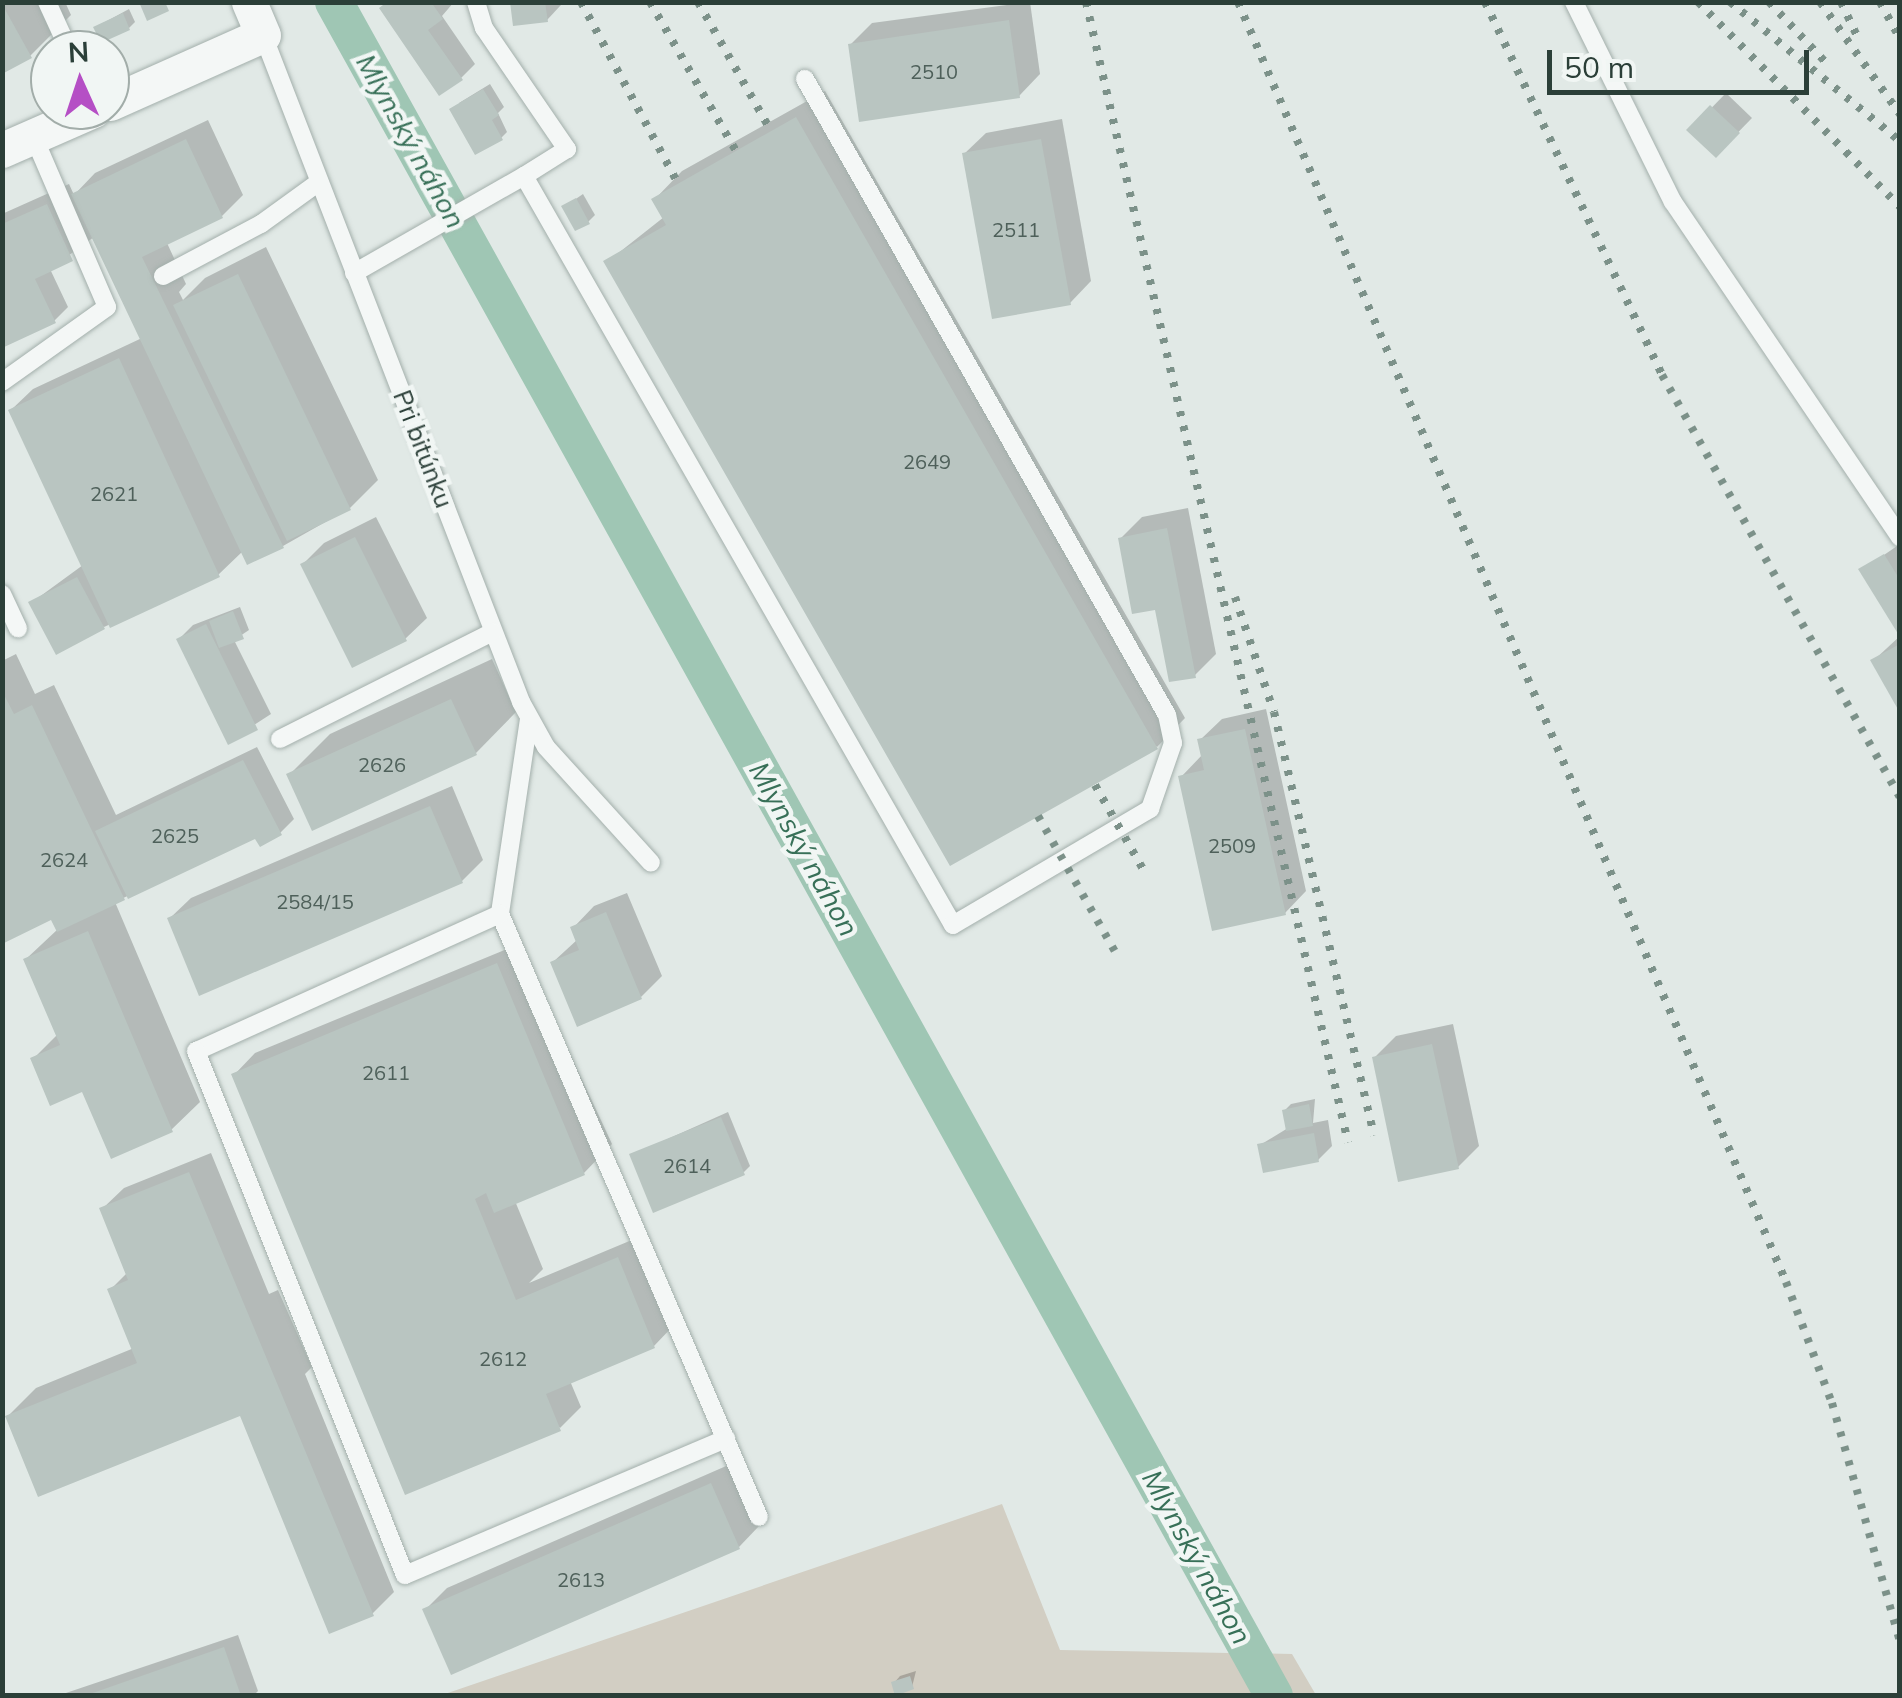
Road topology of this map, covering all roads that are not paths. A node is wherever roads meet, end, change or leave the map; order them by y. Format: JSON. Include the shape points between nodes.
{"nodes":[{"id":1,"x":47,"y":2,"type":"edge"},
{"id":2,"x":476,"y":2,"type":"edge"},
{"id":3,"x":1574,"y":2,"type":"edge"},
{"id":4,"x":256,"y":18,"type":"edge"},
{"id":5,"x":60,"y":30,"type":"edge"},
{"id":6,"x":805,"y":79,"type":"dead end"},
{"id":7,"x":130,"y":90,"type":"edge"},
{"id":8,"x":46,"y":130,"type":"edge"},
{"id":9,"x":18,"y":142,"type":"edge"},
{"id":10,"x":524,"y":176,"type":"junction"},
{"id":11,"x":319,"y":182,"type":"junction"},
{"id":12,"x":354,"y":273,"type":"junction"},
{"id":13,"x":163,"y":276,"type":"dead end"},
{"id":14,"x":2,"y":382,"type":"edge"},
{"id":15,"x":1900,"y":538,"type":"edge"},
{"id":16,"x":2,"y":594,"type":"edge"},
{"id":17,"x":18,"y":628,"type":"dead end"},
{"id":18,"x":493,"y":632,"type":"junction"},
{"id":19,"x":530,"y":718,"type":"junction"},
{"id":20,"x":280,"y":739,"type":"dead end"},
{"id":21,"x":651,"y":863,"type":"dead end"},
{"id":22,"x":500,"y":914,"type":"junction"},
{"id":23,"x":726,"y":1440,"type":"junction"},
{"id":24,"x":759,"y":1517,"type":"dead end"}],
"edges":[{"from":1,"to":5,"type":"lane"},
{"from":2,"to":10,"type":"lane","via":[[484,28],[567,149]]},
{"from":3,"to":15,"type":"lane","via":[[1674,202]]},
{"from":4,"to":7,"type":"street"},
{"from":4,"to":11,"type":"lane","name":"Pri bitúnku"},
{"from":6,"to":10,"type":"lane","via":[[1167,714],[1173,743],[1150,809],[953,925]]},
{"from":8,"to":9,"type":"street"},
{"from":9,"to":14,"type":"lane","via":[[107,307]]},
{"from":10,"to":12,"type":"lane"},
{"from":11,"to":12,"type":"lane","name":"Pri bitúnku"},
{"from":11,"to":13,"type":"lane","via":[[261,224]]},
{"from":12,"to":18,"type":"lane","name":"Pri bitúnku"},
{"from":16,"to":17,"type":"lane"},
{"from":18,"to":19,"type":"lane","name":"Pri bitúnku"},
{"from":18,"to":20,"type":"lane"},
{"from":19,"to":21,"type":"lane","name":"Pri bitúnku","via":[[546,747]]},
{"from":19,"to":22,"type":"lane"},
{"from":22,"to":23,"type":"lane"},
{"from":22,"to":23,"type":"lane","via":[[196,1052],[405,1574]]},
{"from":23,"to":24,"type":"lane"}]}
